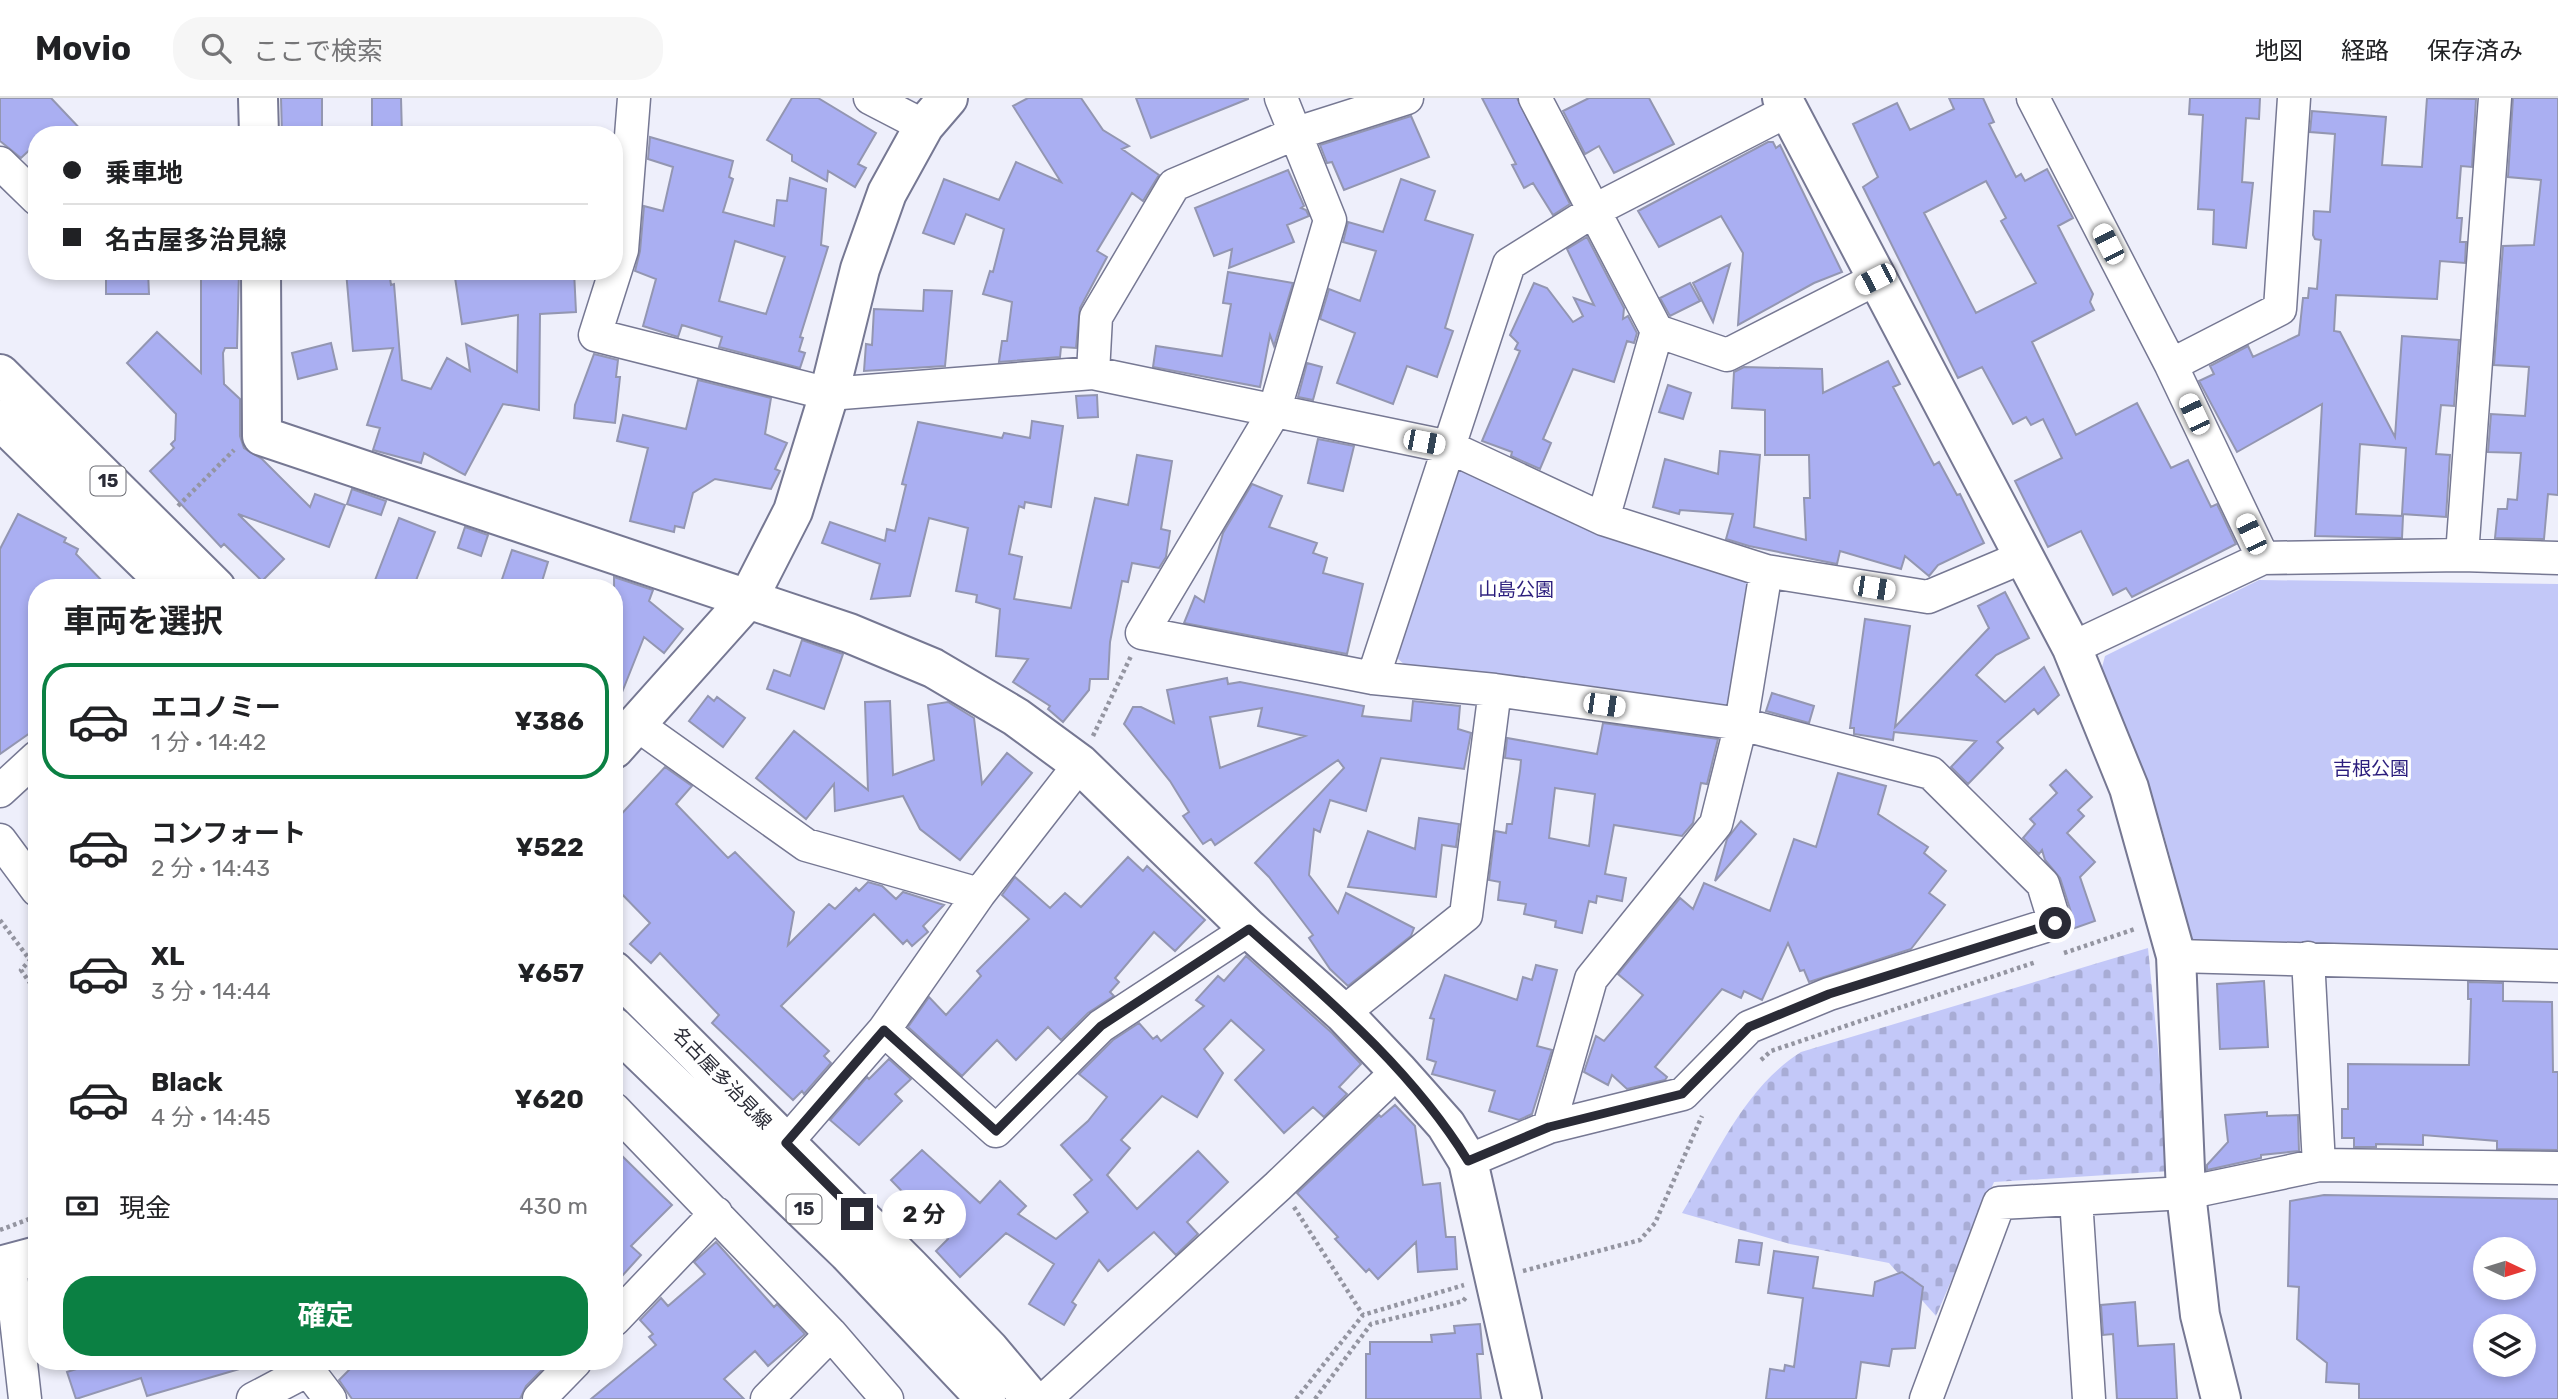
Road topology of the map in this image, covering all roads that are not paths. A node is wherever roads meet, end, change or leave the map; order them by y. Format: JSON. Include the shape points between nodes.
{"nodes":[{"id":1,"x":258,"y":98,"type":"edge"},
{"id":2,"x":634,"y":98,"type":"edge"},
{"id":3,"x":870,"y":98,"type":"edge"},
{"id":4,"x":1280,"y":98,"type":"edge"},
{"id":5,"x":1407,"y":98,"type":"edge"},
{"id":6,"x":1535,"y":98,"type":"edge"},
{"id":7,"x":2033,"y":98,"type":"edge"},
{"id":8,"x":2294,"y":98,"type":"edge"},
{"id":9,"x":2495,"y":98,"type":"edge"},
{"id":10,"x":1786,"y":104,"type":"edge"},
{"id":11,"x":936,"y":112,"type":"edge"},
{"id":12,"x":259,"y":126,"type":"edge"},
{"id":13,"x":1294,"y":134,"type":"junction"},
{"id":14,"x":0,"y":163,"type":"edge"},
{"id":15,"x":623,"y":176,"type":"edge"},
{"id":16,"x":28,"y":190,"type":"edge"},
{"id":17,"x":1595,"y":210,"type":"junction"},
{"id":18,"x":1875,"y":279,"type":"junction"},
{"id":19,"x":261,"y":280,"type":"edge"},
{"id":20,"x":612,"y":280,"type":"edge"},
{"id":21,"x":1657,"y":331,"type":"junction"},
{"id":22,"x":2171,"y":365,"type":"junction"},
{"id":23,"x":1093,"y":373,"type":"junction"},
{"id":24,"x":0,"y":374,"type":"edge"},
{"id":25,"x":829,"y":394,"type":"junction"},
{"id":26,"x":1274,"y":412,"type":"junction"},
{"id":27,"x":0,"y":420,"type":"edge"},
{"id":28,"x":1449,"y":447,"type":"junction"},
{"id":29,"x":1603,"y":519,"type":"junction"},
{"id":30,"x":2462,"y":555,"type":"junction"},
{"id":31,"x":2023,"y":557,"type":"junction"},
{"id":32,"x":2263,"y":558,"type":"junction"},
{"id":33,"x":2558,"y":558,"type":"edge"},
{"id":34,"x":1766,"y":571,"type":"junction"},
{"id":35,"x":163,"y":579,"type":"edge"},
{"id":36,"x":207,"y":579,"type":"edge"},
{"id":37,"x":748,"y":599,"type":"junction"},
{"id":38,"x":2072,"y":648,"type":"junction"},
{"id":39,"x":1373,"y":678,"type":"junction"},
{"id":40,"x":1495,"y":690,"type":"junction"},
{"id":41,"x":1741,"y":724,"type":"junction"},
{"id":42,"x":625,"y":737,"type":"edge"},
{"id":43,"x":1080,"y":764,"type":"junction"},
{"id":44,"x":28,"y":766,"type":"edge"},
{"id":45,"x":0,"y":792,"type":"edge"},
{"id":46,"x":0,"y":841,"type":"edge"},
{"id":47,"x":28,"y":878,"type":"edge"},
{"id":48,"x":979,"y":894,"type":"junction"},
{"id":49,"x":1249,"y":929,"type":"junction"},
{"id":50,"x":2176,"y":957,"type":"junction"},
{"id":51,"x":2308,"y":958,"type":"junction"},
{"id":52,"x":2558,"y":966,"type":"edge"},
{"id":53,"x":623,"y":980,"type":"edge"},
{"id":54,"x":1343,"y":1013,"type":"junction"},
{"id":55,"x":884,"y":1030,"type":"junction"},
{"id":56,"x":623,"y":1036,"type":"edge"},
{"id":57,"x":1398,"y":1071,"type":"junction"},
{"id":58,"x":623,"y":1118,"type":"edge"},
{"id":59,"x":1549,"y":1127,"type":"junction"},
{"id":60,"x":786,"y":1143,"type":"junction"},
{"id":61,"x":1468,"y":1161,"type":"junction"},
{"id":62,"x":2319,"y":1166,"type":"junction"},
{"id":63,"x":2558,"y":1168,"type":"edge"},
{"id":64,"x":2186,"y":1193,"type":"junction"},
{"id":65,"x":2076,"y":1199,"type":"junction"},
{"id":66,"x":716,"y":1213,"type":"junction"},
{"id":67,"x":12,"y":1254,"type":"edge"},
{"id":68,"x":623,"y":1311,"type":"edge"},
{"id":69,"x":831,"y":1334,"type":"junction"},
{"id":70,"x":304,"y":1370,"type":"edge"},
{"id":71,"x":313,"y":1370,"type":"edge"},
{"id":72,"x":568,"y":1370,"type":"edge"},
{"id":73,"x":543,"y":1398,"type":"edge"},
{"id":74,"x":25,"y":1399,"type":"edge"},
{"id":75,"x":253,"y":1399,"type":"edge"},
{"id":76,"x":331,"y":1399,"type":"edge"},
{"id":77,"x":767,"y":1399,"type":"edge"},
{"id":78,"x":887,"y":1399,"type":"edge"},
{"id":79,"x":986,"y":1399,"type":"edge"},
{"id":80,"x":1031,"y":1399,"type":"edge"},
{"id":81,"x":1045,"y":1399,"type":"edge"},
{"id":82,"x":1522,"y":1399,"type":"edge"},
{"id":83,"x":1926,"y":1399,"type":"edge"},
{"id":84,"x":2088,"y":1399,"type":"edge"},
{"id":85,"x":2221,"y":1399,"type":"edge"}],
"edges":[{"from":1,"to":12,"type":"street"},
{"from":2,"to":15,"type":"street"},
{"from":3,"to":11,"type":"street"},
{"from":4,"to":13,"type":"street"},
{"from":5,"to":13,"type":"street"},
{"from":6,"to":17,"type":"street"},
{"from":7,"to":22,"type":"street"},
{"from":8,"to":22,"type":"street","via":[[2280,309]]},
{"from":9,"to":30,"type":"street"},
{"from":10,"to":17,"type":"street"},
{"from":10,"to":18,"type":"street"},
{"from":11,"to":25,"type":"street","via":[[887,193],[860,269]]},
{"from":13,"to":23,"type":"street","via":[[1174,185],[1096,317]]},
{"from":13,"to":26,"type":"street","via":[[1330,220]]},
{"from":14,"to":16,"type":"street"},
{"from":17,"to":21,"type":"street"},
{"from":17,"to":28,"type":"street","via":[[1508,264]]},
{"from":18,"to":21,"type":"street","via":[[1727,355]]},
{"from":18,"to":31,"type":"street"},
{"from":19,"to":37,"type":"street","via":[[262,436]]},
{"from":20,"to":25,"type":"street","via":[[595,335]]},
{"from":21,"to":29,"type":"street"},
{"from":22,"to":32,"type":"street"},
{"from":23,"to":25,"type":"street"},
{"from":23,"to":26,"type":"street"},
{"from":24,"to":36,"type":"street","number":"15"},
{"from":25,"to":37,"type":"street","via":[[793,511]]},
{"from":26,"to":28,"type":"street"},
{"from":26,"to":39,"type":"street","via":[[1142,633]]},
{"from":27,"to":35,"type":"street","number":"15"},
{"from":28,"to":29,"type":"street"},
{"from":28,"to":39,"type":"street"},
{"from":29,"to":34,"type":"street"},
{"from":30,"to":32,"type":"street"},
{"from":30,"to":33,"type":"street"},
{"from":31,"to":34,"type":"street","via":[[1928,597]]},
{"from":31,"to":38,"type":"street"},
{"from":32,"to":38,"type":"street"},
{"from":34,"to":41,"type":"street"},
{"from":37,"to":42,"type":"street"},
{"from":37,"to":43,"type":"street","via":[[933,668],[1016,717]]},
{"from":38,"to":50,"type":"street","via":[[2129,788]]},
{"from":39,"to":40,"type":"street"},
{"from":40,"to":41,"type":"street"},
{"from":40,"to":54,"type":"street","via":[[1466,915]]},
{"from":41,"to":59,"type":"street","via":[[1716,824],[1591,979]]},
{"from":41,"to":59,"type":"street","via":[[1931,773],[2043,884],[2055,923],[1829,994],[1749,1027],[1682,1094]]},
{"from":42,"to":48,"type":"street","via":[[806,845]]},
{"from":43,"to":48,"type":"street"},
{"from":43,"to":49,"type":"street"},
{"from":44,"to":45,"type":"street"},
{"from":46,"to":47,"type":"street"},
{"from":48,"to":55,"type":"street"},
{"from":49,"to":54,"type":"street"},
{"from":49,"to":55,"type":"street","via":[[1101,1026],[996,1131]]},
{"from":50,"to":51,"type":"street"},
{"from":50,"to":64,"type":"street"},
{"from":51,"to":52,"type":"street"},
{"from":51,"to":62,"type":"street"},
{"from":53,"to":60,"type":"street","name":"名古屋多治見線","number":"15"},
{"from":54,"to":57,"type":"street"},
{"from":55,"to":60,"type":"street"},
{"from":56,"to":79,"type":"street","name":"名古屋多治見線","number":"15","via":[[839,1244]]},
{"from":57,"to":61,"type":"street","via":[[1446,1125]]},
{"from":57,"to":81,"type":"street"},
{"from":58,"to":66,"type":"street"},
{"from":59,"to":61,"type":"street"},
{"from":60,"to":80,"type":"street","name":"名古屋多治見線","number":"15","via":[[989,1349]]},
{"from":61,"to":82,"type":"street","via":[[1488,1279]]},
{"from":62,"to":63,"type":"street"},
{"from":62,"to":64,"type":"street"},
{"from":64,"to":65,"type":"street"},
{"from":64,"to":85,"type":"street","via":[[2200,1315]]},
{"from":65,"to":83,"type":"street","via":[[1999,1203]]},
{"from":65,"to":84,"type":"street"},
{"from":66,"to":68,"type":"street"},
{"from":66,"to":69,"type":"street"},
{"from":67,"to":74,"type":"street"},
{"from":69,"to":77,"type":"street"},
{"from":69,"to":78,"type":"street"},
{"from":70,"to":75,"type":"street"},
{"from":71,"to":76,"type":"street"},
{"from":72,"to":73,"type":"street"}]}
